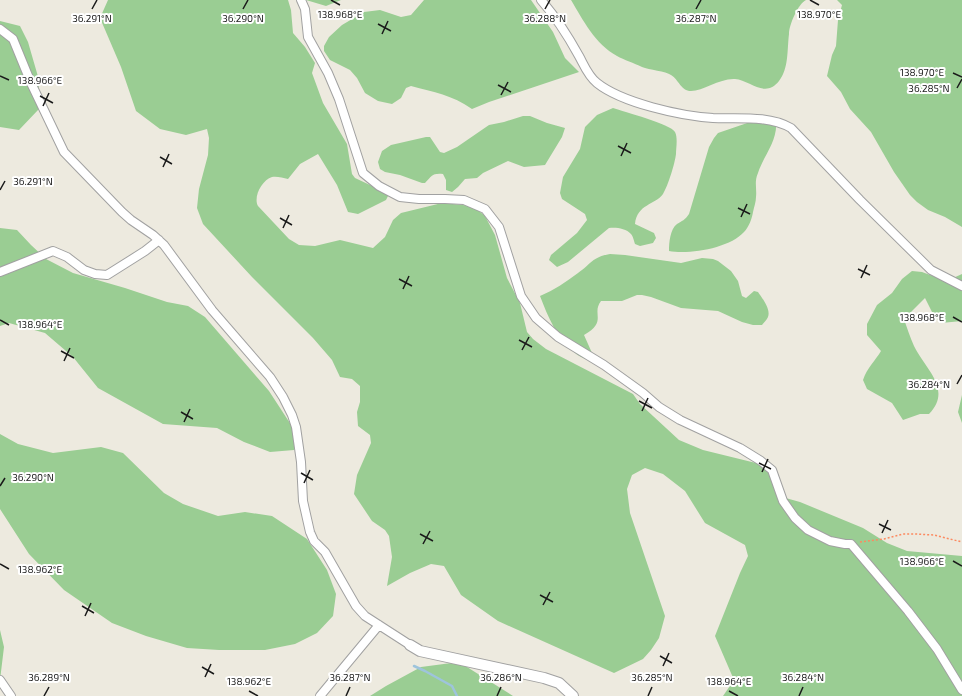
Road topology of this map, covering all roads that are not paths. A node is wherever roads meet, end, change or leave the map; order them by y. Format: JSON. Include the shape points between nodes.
{"nodes":[{"id":1,"x":301,"y":0,"type":"edge"},
{"id":2,"x":541,"y":0,"type":"edge"},
{"id":3,"x":0,"y":29,"type":"edge"},
{"id":4,"x":159,"y":240,"type":"junction"},
{"id":5,"x":0,"y":272,"type":"edge"},
{"id":6,"x":962,"y":286,"type":"edge"},
{"id":7,"x":379,"y":625,"type":"junction"},
{"id":8,"x":410,"y":645,"type":"joint"},
{"id":9,"x":0,"y":680,"type":"edge"},
{"id":10,"x":962,"y":690,"type":"edge"},
{"id":11,"x":11,"y":696,"type":"edge"},
{"id":12,"x":320,"y":696,"type":"edge"},
{"id":13,"x":573,"y":696,"type":"edge"}],
"edges":[{"from":1,"to":10,"type":"street","via":[[305,9],[308,37],[339,99],[363,173],[379,186],[400,197],[464,200],[485,209],[499,227],[521,296],[536,318],[558,337],[643,393],[658,407],[740,448],[772,470],[783,501],[795,518],[808,530],[830,541],[851,544],[912,616]]},
{"from":2,"to":6,"type":"street","via":[[596,83],[628,100],[681,114],[712,118],[764,119],[782,123],[791,128],[931,270]]},
{"from":3,"to":4,"type":"street","via":[[13,39],[64,152],[122,212]]},
{"from":4,"to":5,"type":"street","via":[[107,274],[95,274],[84,270],[67,257],[53,251]]},
{"from":4,"to":7,"type":"street","via":[[212,310],[270,377],[283,397],[296,427],[303,501],[310,532],[314,541],[325,552],[356,606]]},
{"from":7,"to":8,"type":"street"},
{"from":7,"to":12,"type":"street"},
{"from":8,"to":13,"type":"street","via":[[420,651],[551,680],[559,683]]},
{"from":9,"to":11,"type":"street"}]}
